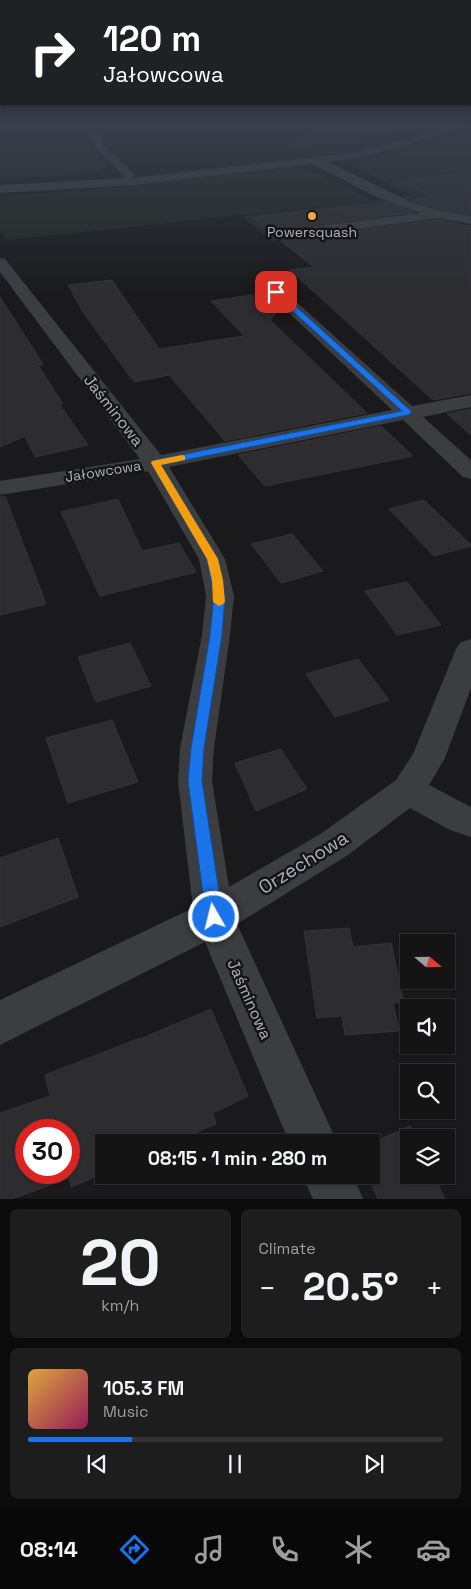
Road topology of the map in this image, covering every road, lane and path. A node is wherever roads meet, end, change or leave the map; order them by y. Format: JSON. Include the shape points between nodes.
{"nodes":[{"id":1,"x":38,"y":181,"type":"edge"},
{"id":2,"x":134,"y":181,"type":"edge"},
{"id":3,"x":356,"y":181,"type":"edge"},
{"id":4,"x":0,"y":182,"type":"edge"},
{"id":5,"x":0,"y":189,"type":"edge"},
{"id":6,"x":438,"y":215,"type":"junction"},
{"id":7,"x":471,"y":220,"type":"edge"},
{"id":8,"x":282,"y":235,"type":"dead end"},
{"id":9,"x":0,"y":262,"type":"edge"},
{"id":10,"x":276,"y":292,"type":"dead end"},
{"id":11,"x":471,"y":401,"type":"edge"},
{"id":12,"x":408,"y":412,"type":"junction"},
{"id":13,"x":155,"y":463,"type":"junction"},
{"id":14,"x":471,"y":472,"type":"edge"},
{"id":15,"x":0,"y":488,"type":"edge"},
{"id":16,"x":471,"y":649,"type":"edge"},
{"id":17,"x":408,"y":790,"type":"junction"},
{"id":18,"x":471,"y":822,"type":"edge"},
{"id":19,"x":214,"y":917,"type":"junction"},
{"id":20,"x":0,"y":1023,"type":"edge"},
{"id":21,"x":309,"y":1134,"type":"edge"},
{"id":22,"x":331,"y":1184,"type":"edge"},
{"id":23,"x":338,"y":1199,"type":"edge"}],
"edges":[{"from":1,"to":4,"type":"street"},
{"from":2,"to":5,"type":"street"},
{"from":3,"to":6,"type":"street","via":[[386,196]]},
{"from":6,"to":7,"type":"street"},
{"from":6,"to":8,"type":"street"},
{"from":9,"to":13,"type":"street","name":"Jaśminowa"},
{"from":10,"to":12,"type":"street"},
{"from":11,"to":12,"type":"street","name":"Jałowcowa"},
{"from":12,"to":13,"type":"street","name":"Jałowcowa"},
{"from":12,"to":14,"type":"street"},
{"from":13,"to":15,"type":"street","name":"Jałowcowa"},
{"from":13,"to":19,"type":"street","name":"Jaśminowa","via":[[212,559],[220,596],[195,781]]},
{"from":16,"to":17,"type":"street","name":"Orzechowa","via":[[428,758]]},
{"from":17,"to":18,"type":"street"},
{"from":17,"to":19,"type":"street","name":"Orzechowa","via":[[335,844]]},
{"from":19,"to":20,"type":"street","name":"Orzechowa"},
{"from":19,"to":21,"type":"street","name":"Jaśminowa"},
{"from":22,"to":23,"type":"street"}]}
